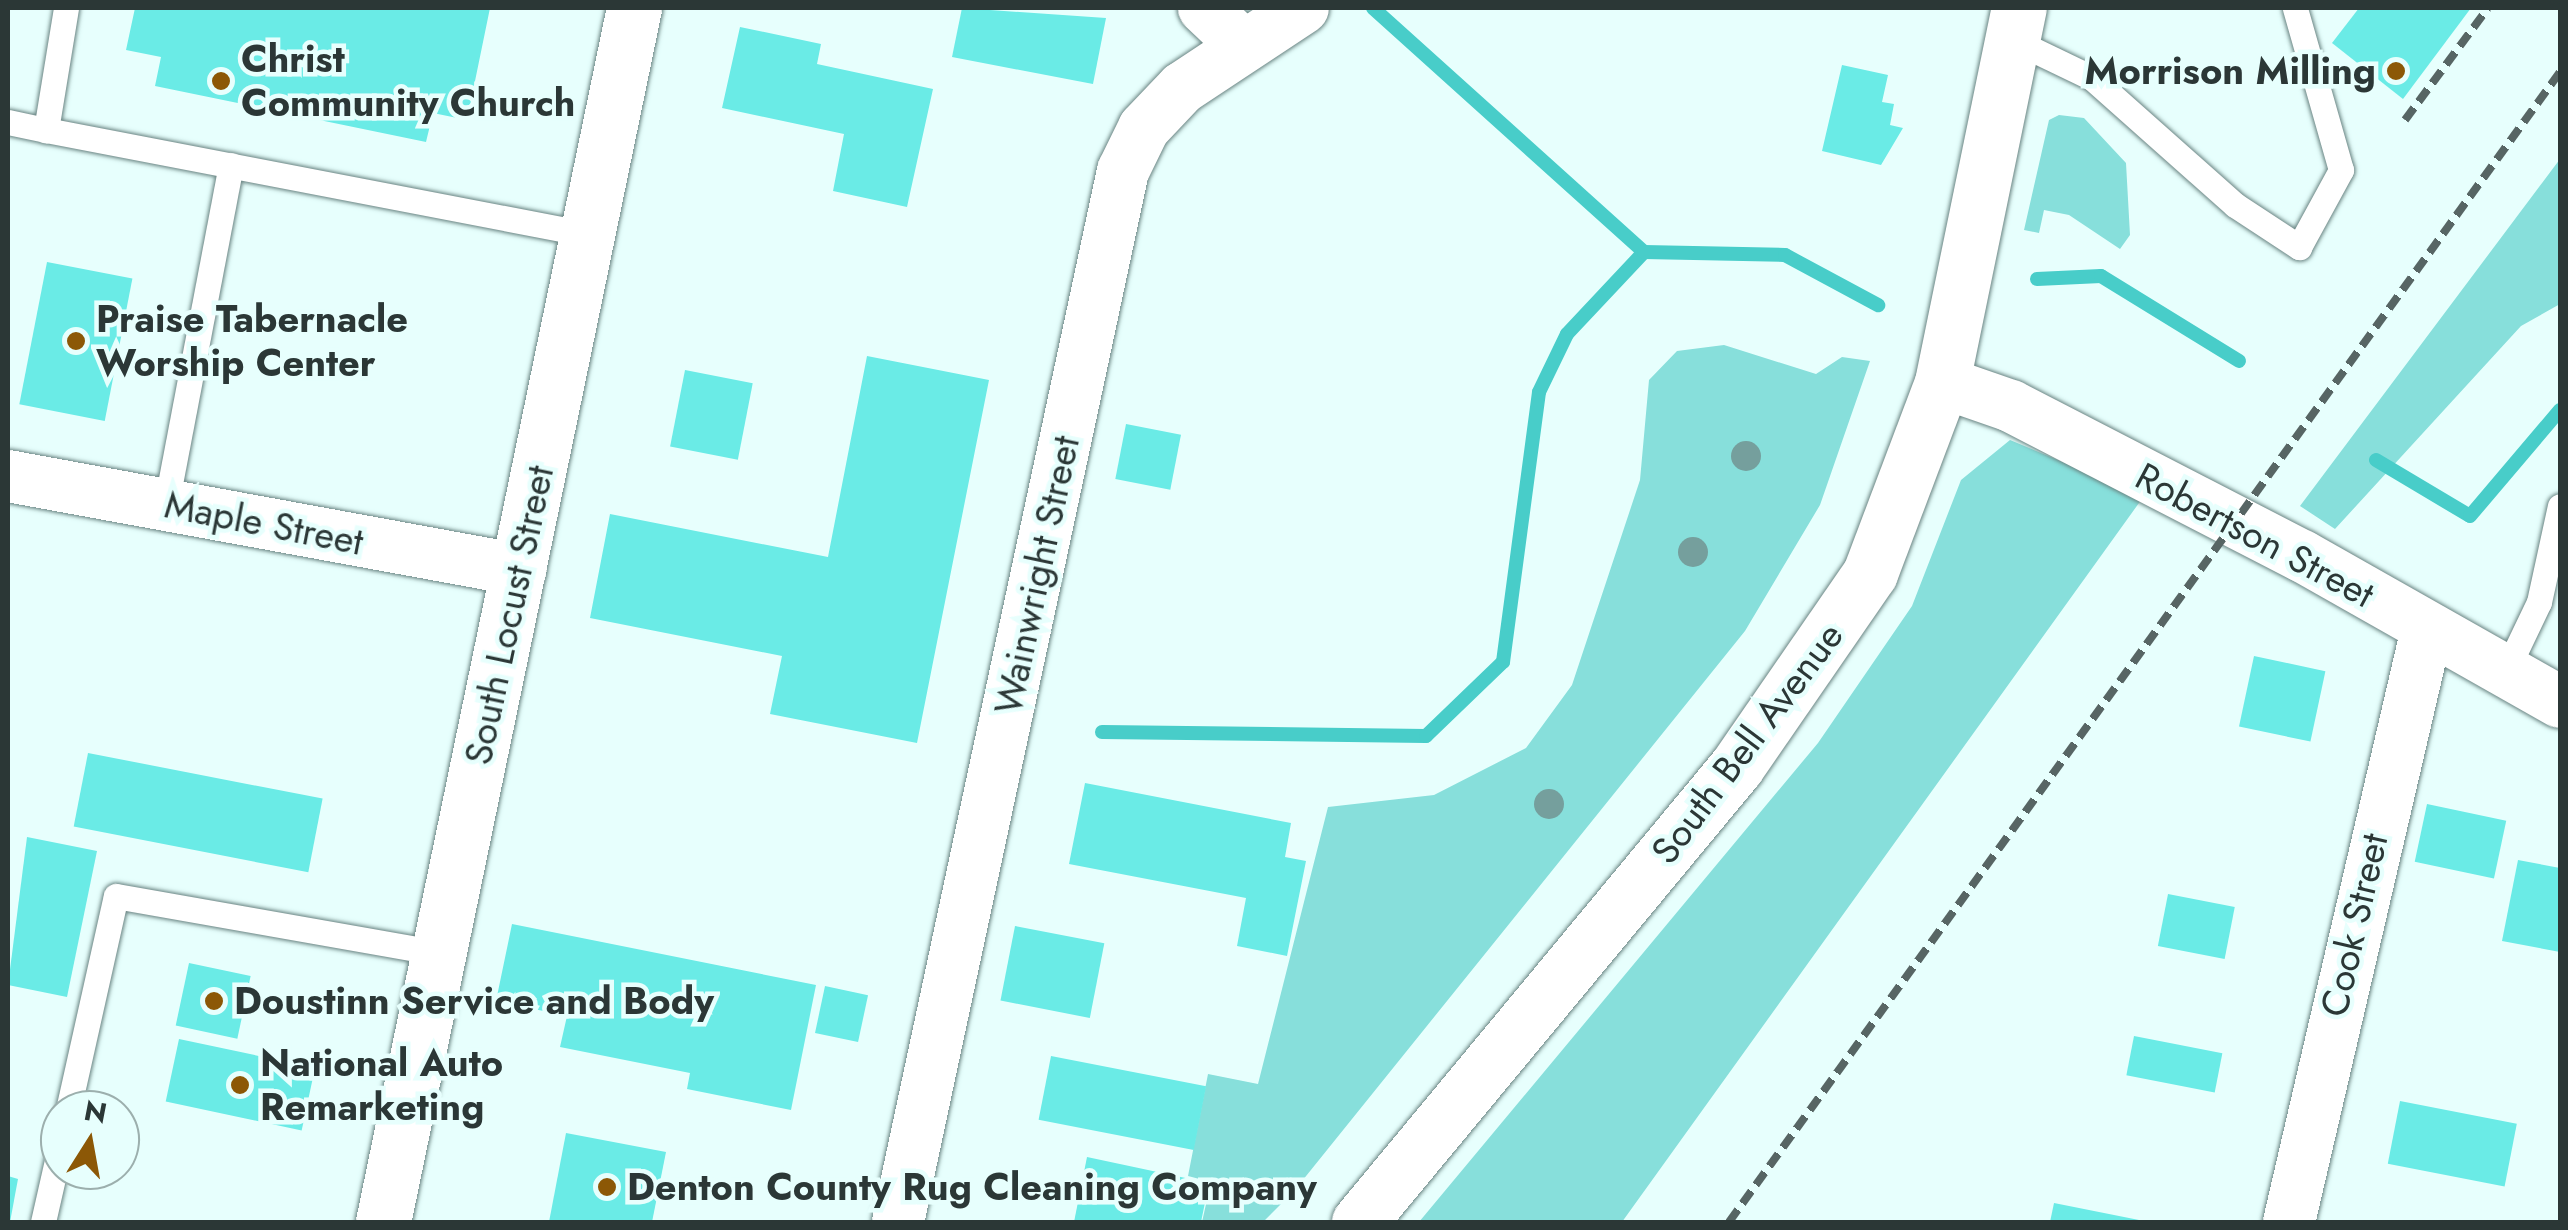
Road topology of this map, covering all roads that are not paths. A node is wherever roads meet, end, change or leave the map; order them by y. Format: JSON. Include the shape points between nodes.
{"nodes":[{"id":1,"x":66,"y":8,"type":"edge"},
{"id":2,"x":634,"y":8,"type":"edge"},
{"id":3,"x":1204,"y":8,"type":"edge"},
{"id":4,"x":1303,"y":8,"type":"edge"},
{"id":5,"x":2295,"y":8,"type":"edge"},
{"id":6,"x":2016,"y":24,"type":"edge"},
{"id":7,"x":1244,"y":46,"type":"junction"},
{"id":8,"x":8,"y":122,"type":"edge"},
{"id":9,"x":46,"y":130,"type":"junction"},
{"id":10,"x":231,"y":165,"type":"junction"},
{"id":11,"x":587,"y":234,"type":"junction"},
{"id":12,"x":1942,"y":382,"type":"junction"},
{"id":13,"x":8,"y":476,"type":"edge"},
{"id":14,"x":166,"y":505,"type":"junction"},
{"id":15,"x":2560,"y":506,"type":"edge"},
{"id":16,"x":520,"y":570,"type":"junction"},
{"id":17,"x":2427,"y":629,"type":"junction"},
{"id":18,"x":2506,"y":671,"type":"junction"},
{"id":19,"x":2560,"y":702,"type":"edge"},
{"id":20,"x":439,"y":954,"type":"junction"},
{"id":21,"x":72,"y":1090,"type":"edge"},
{"id":22,"x":50,"y":1190,"type":"edge"},
{"id":23,"x":43,"y":1222,"type":"edge"},
{"id":24,"x":383,"y":1222,"type":"edge"},
{"id":25,"x":898,"y":1222,"type":"edge"},
{"id":26,"x":1359,"y":1222,"type":"edge"},
{"id":27,"x":2289,"y":1222,"type":"edge"}],
"edges":[{"from":1,"to":9,"type":"lane"},
{"from":2,"to":11,"type":"main road","name":"South Locust Street"},
{"from":3,"to":7,"type":"street"},
{"from":4,"to":7,"type":"street","name":"Wainwright Street"},
{"from":5,"to":6,"type":"lane","via":[[2341,170],[2299,247],[2235,205],[2092,78]]},
{"from":6,"to":12,"type":"main road","name":"South Bell Avenue"},
{"from":7,"to":25,"type":"street","name":"Wainwright Street","via":[[1182,88],[1144,128],[1124,171]]},
{"from":8,"to":9,"type":"lane"},
{"from":9,"to":10,"type":"lane"},
{"from":10,"to":11,"type":"lane"},
{"from":10,"to":14,"type":"lane"},
{"from":11,"to":16,"type":"main road","name":"South Locust Street"},
{"from":12,"to":17,"type":"street","name":"Robertson Street","via":[[2011,406]]},
{"from":12,"to":26,"type":"main road","name":"South Bell Avenue","via":[[1894,524],[1822,654]]},
{"from":13,"to":14,"type":"street","name":"Maple Street"},
{"from":14,"to":16,"type":"street","name":"Maple Street"},
{"from":15,"to":18,"type":"lane","via":[[2539,602]]},
{"from":16,"to":20,"type":"main road","name":"South Locust Street"},
{"from":17,"to":18,"type":"street","name":"Robertson Street"},
{"from":17,"to":27,"type":"street","name":"Cook Street"},
{"from":18,"to":19,"type":"street","name":"Robertson Street"},
{"from":20,"to":21,"type":"lane","via":[[116,896]]},
{"from":20,"to":24,"type":"main road","name":"South Locust Street"},
{"from":22,"to":23,"type":"lane"}]}
